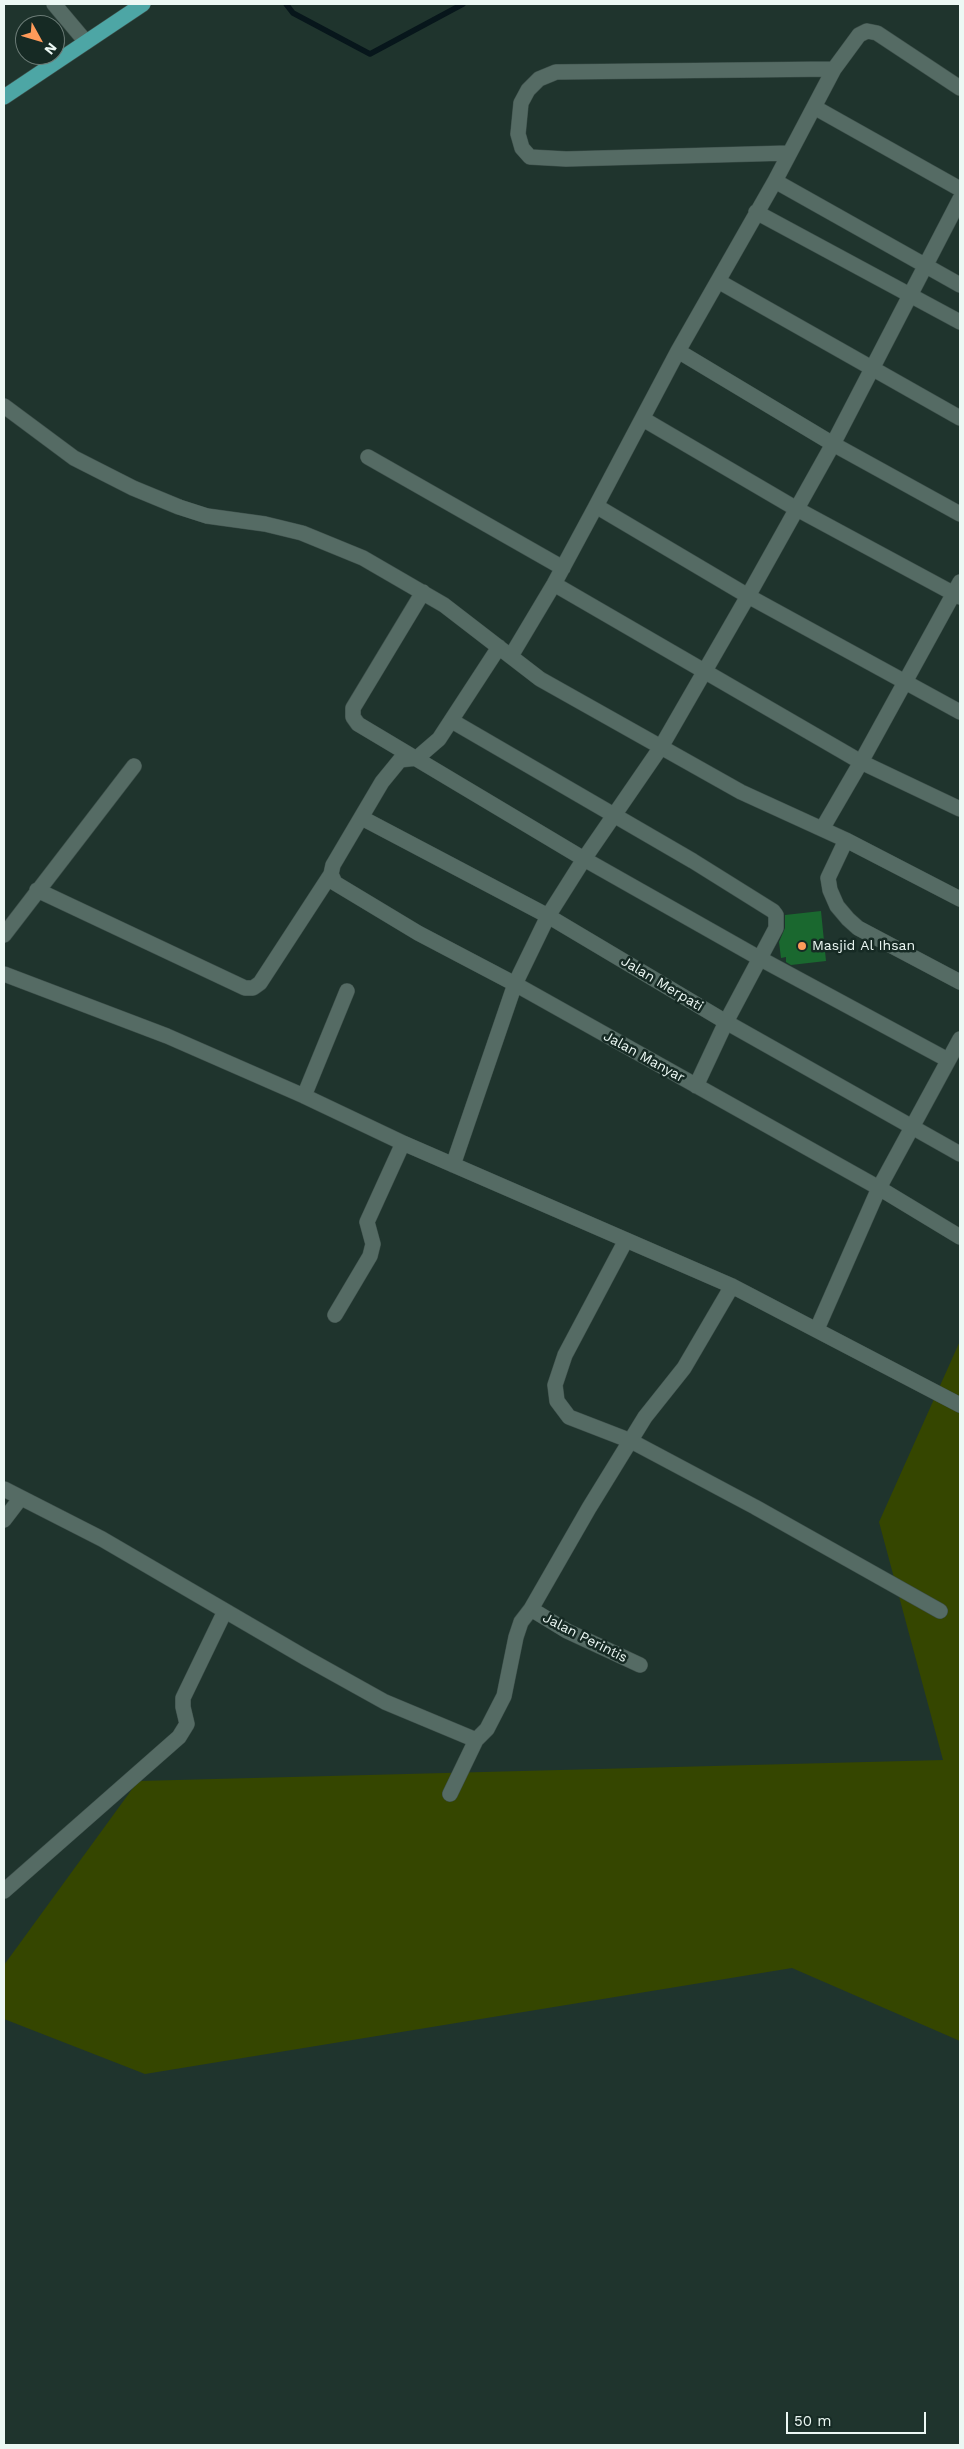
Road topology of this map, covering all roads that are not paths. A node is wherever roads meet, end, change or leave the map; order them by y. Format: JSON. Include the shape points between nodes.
{"nodes":[{"id":1,"x":54,"y":4,"type":"edge"},
{"id":2,"x":143,"y":4,"type":"edge"},
{"id":3,"x":86,"y":42,"type":"junction"},
{"id":4,"x":834,"y":69,"type":"junction"},
{"id":5,"x":960,"y":88,"type":"edge"},
{"id":6,"x":4,"y":97,"type":"edge"},
{"id":7,"x":814,"y":107,"type":"junction"},
{"id":8,"x":789,"y":153,"type":"junction"},
{"id":9,"x":775,"y":181,"type":"junction"},
{"id":10,"x":960,"y":189,"type":"edge"},
{"id":11,"x":960,"y":199,"type":"edge"},
{"id":12,"x":756,"y":212,"type":"junction"},
{"id":13,"x":926,"y":265,"type":"junction"},
{"id":14,"x":718,"y":281,"type":"junction"},
{"id":15,"x":960,"y":285,"type":"edge"},
{"id":16,"x":910,"y":294,"type":"junction"},
{"id":17,"x":960,"y":322,"type":"edge"},
{"id":18,"x":678,"y":351,"type":"junction"},
{"id":19,"x":872,"y":366,"type":"junction"},
{"id":20,"x":4,"y":406,"type":"edge"},
{"id":21,"x":960,"y":418,"type":"edge"},
{"id":22,"x":643,"y":419,"type":"junction"},
{"id":23,"x":833,"y":444,"type":"junction"},
{"id":24,"x":368,"y":457,"type":"dead end"},
{"id":25,"x":596,"y":506,"type":"junction"},
{"id":26,"x":795,"y":508,"type":"junction"},
{"id":27,"x":960,"y":514,"type":"edge"},
{"id":28,"x":563,"y":568,"type":"junction"},
{"id":29,"x":554,"y":584,"type":"junction"},
{"id":30,"x":958,"y":591,"type":"edge"},
{"id":31,"x":423,"y":592,"type":"junction"},
{"id":32,"x":748,"y":596,"type":"junction"},
{"id":33,"x":505,"y":651,"type":"junction"},
{"id":34,"x":705,"y":673,"type":"junction"},
{"id":35,"x":906,"y":683,"type":"junction"},
{"id":36,"x":960,"y":712,"type":"edge"},
{"id":37,"x":452,"y":721,"type":"junction"},
{"id":38,"x":661,"y":747,"type":"junction"},
{"id":39,"x":417,"y":758,"type":"junction"},
{"id":40,"x":861,"y":762,"type":"junction"},
{"id":41,"x":134,"y":766,"type":"dead end"},
{"id":42,"x":960,"y":809,"type":"edge"},
{"id":43,"x":614,"y":815,"type":"junction"},
{"id":44,"x":362,"y":818,"type":"junction"},
{"id":45,"x":822,"y":829,"type":"junction"},
{"id":46,"x":846,"y":840,"type":"junction"},
{"id":47,"x":584,"y":858,"type":"junction"},
{"id":48,"x":331,"y":874,"type":"junction"},
{"id":49,"x":37,"y":890,"type":"junction"},
{"id":50,"x":960,"y":899,"type":"edge"},
{"id":51,"x":548,"y":916,"type":"junction"},
{"id":52,"x":4,"y":935,"type":"edge"},
{"id":53,"x":759,"y":958,"type":"junction"},
{"id":54,"x":4,"y":974,"type":"edge"},
{"id":55,"x":960,"y":982,"type":"edge"},
{"id":56,"x":514,"y":984,"type":"junction"},
{"id":57,"x":347,"y":991,"type":"dead end"},
{"id":58,"x":726,"y":1022,"type":"junction"},
{"id":59,"x":960,"y":1039,"type":"edge"},
{"id":60,"x":948,"y":1060,"type":"junction"},
{"id":61,"x":696,"y":1086,"type":"junction"},
{"id":62,"x":304,"y":1096,"type":"junction"},
{"id":63,"x":912,"y":1126,"type":"junction"},
{"id":64,"x":403,"y":1143,"type":"junction"},
{"id":65,"x":960,"y":1154,"type":"edge"},
{"id":66,"x":452,"y":1165,"type":"junction"},
{"id":67,"x":880,"y":1188,"type":"junction"},
{"id":68,"x":960,"y":1237,"type":"edge"},
{"id":69,"x":626,"y":1240,"type":"junction"},
{"id":70,"x":732,"y":1286,"type":"junction"},
{"id":71,"x":335,"y":1315,"type":"dead end"},
{"id":72,"x":817,"y":1329,"type":"junction"},
{"id":73,"x":960,"y":1405,"type":"edge"},
{"id":74,"x":631,"y":1441,"type":"junction"},
{"id":75,"x":4,"y":1489,"type":"edge"},
{"id":76,"x":20,"y":1499,"type":"junction"},
{"id":77,"x":4,"y":1520,"type":"edge"},
{"id":78,"x":531,"y":1609,"type":"junction"},
{"id":79,"x":226,"y":1611,"type":"junction"},
{"id":80,"x":940,"y":1611,"type":"dead end"},
{"id":81,"x":640,"y":1665,"type":"dead end"},
{"id":82,"x":476,"y":1740,"type":"junction"},
{"id":83,"x":450,"y":1794,"type":"dead end"},
{"id":84,"x":4,"y":1891,"type":"edge"}],
"edges":[{"from":1,"to":3,"type":"street"},
{"from":2,"to":3,"type":"highway"},
{"from":3,"to":6,"type":"highway"},
{"from":4,"to":5,"type":"street","via":[[859,35],[867,31],[877,33]]},
{"from":4,"to":7,"type":"street"},
{"from":4,"to":8,"type":"street","via":[[556,72],[539,79],[521,103],[518,134],[522,148],[530,157],[566,159]]},
{"from":7,"to":8,"type":"street"},
{"from":7,"to":10,"type":"street"},
{"from":8,"to":9,"type":"street"},
{"from":9,"to":12,"type":"street"},
{"from":9,"to":13,"type":"street"},
{"from":11,"to":13,"type":"street"},
{"from":12,"to":14,"type":"street"},
{"from":12,"to":16,"type":"street"},
{"from":13,"to":15,"type":"street"},
{"from":13,"to":16,"type":"street"},
{"from":14,"to":18,"type":"street"},
{"from":14,"to":19,"type":"street"},
{"from":16,"to":17,"type":"street"},
{"from":16,"to":19,"type":"street"},
{"from":18,"to":22,"type":"street"},
{"from":18,"to":23,"type":"street"},
{"from":19,"to":21,"type":"street"},
{"from":19,"to":23,"type":"street"},
{"from":20,"to":31,"type":"street","via":[[74,458],[133,488],[207,516],[265,524],[318,539],[363,558]]},
{"from":22,"to":25,"type":"street"},
{"from":22,"to":26,"type":"street"},
{"from":23,"to":26,"type":"street"},
{"from":23,"to":27,"type":"street"},
{"from":24,"to":28,"type":"street"},
{"from":25,"to":28,"type":"street"},
{"from":25,"to":32,"type":"street"},
{"from":26,"to":30,"type":"street"},
{"from":26,"to":32,"type":"street"},
{"from":28,"to":29,"type":"street"},
{"from":29,"to":33,"type":"street"},
{"from":29,"to":34,"type":"street"},
{"from":30,"to":35,"type":"street"},
{"from":31,"to":33,"type":"street"},
{"from":31,"to":39,"type":"street","via":[[353,708],[353,717],[358,724]]},
{"from":32,"to":34,"type":"street"},
{"from":32,"to":35,"type":"street"},
{"from":33,"to":37,"type":"street"},
{"from":33,"to":38,"type":"street","via":[[540,679]]},
{"from":34,"to":38,"type":"street"},
{"from":34,"to":40,"type":"street"},
{"from":35,"to":36,"type":"street"},
{"from":35,"to":40,"type":"street"},
{"from":37,"to":39,"type":"street","via":[[440,739]]},
{"from":37,"to":43,"type":"street"},
{"from":38,"to":43,"type":"street"},
{"from":38,"to":45,"type":"street","via":[[741,792]]},
{"from":39,"to":44,"type":"street","via":[[400,760],[382,782]]},
{"from":39,"to":47,"type":"street"},
{"from":40,"to":42,"type":"street"},
{"from":40,"to":45,"type":"street"},
{"from":41,"to":49,"type":"street"},
{"from":43,"to":47,"type":"street"},
{"from":43,"to":53,"type":"street","via":[[773,911],[777,919],[776,928]]},
{"from":44,"to":48,"type":"street","via":[[333,865]]},
{"from":44,"to":51,"type":"street","name":"Jalan Merpati"},
{"from":45,"to":46,"type":"street"},
{"from":46,"to":50,"type":"street"},
{"from":46,"to":55,"type":"street","via":[[828,878],[837,906],[858,928]]},
{"from":47,"to":51,"type":"street"},
{"from":47,"to":53,"type":"street"},
{"from":48,"to":49,"type":"street","via":[[260,984],[253,988],[245,988]]},
{"from":48,"to":56,"type":"street","name":"Jalan Manyar","via":[[335,883],[418,933]]},
{"from":49,"to":52,"type":"street"},
{"from":51,"to":56,"type":"street"},
{"from":51,"to":58,"type":"street","name":"Jalan Merpati"},
{"from":53,"to":58,"type":"street"},
{"from":53,"to":60,"type":"street"},
{"from":54,"to":62,"type":"street","via":[[167,1036]]},
{"from":56,"to":61,"type":"street","name":"Jalan Manyar"},
{"from":56,"to":66,"type":"street"},
{"from":57,"to":62,"type":"street"},
{"from":58,"to":61,"type":"street"},
{"from":58,"to":63,"type":"street","name":"Jalan Merpati"},
{"from":59,"to":60,"type":"street"},
{"from":60,"to":63,"type":"street"},
{"from":61,"to":67,"type":"street","name":"Jalan Manyar"},
{"from":62,"to":64,"type":"street"},
{"from":63,"to":65,"type":"street","name":"Jalan Merpati"},
{"from":63,"to":67,"type":"street"},
{"from":64,"to":66,"type":"street"},
{"from":64,"to":71,"type":"street","via":[[367,1222],[373,1244],[370,1256]]},
{"from":66,"to":69,"type":"street"},
{"from":67,"to":68,"type":"street","name":"Jalan Manyar"},
{"from":67,"to":72,"type":"street"},
{"from":69,"to":70,"type":"street"},
{"from":69,"to":74,"type":"street","via":[[565,1355],[555,1385],[558,1401],[569,1417]]},
{"from":70,"to":72,"type":"street"},
{"from":70,"to":74,"type":"street","via":[[684,1368],[645,1417]]},
{"from":72,"to":73,"type":"street"},
{"from":74,"to":78,"type":"street"},
{"from":74,"to":80,"type":"street"},
{"from":75,"to":76,"type":"street"},
{"from":76,"to":77,"type":"street"},
{"from":76,"to":79,"type":"street","via":[[102,1539]]},
{"from":78,"to":81,"type":"street","name":"Jalan Perintis","via":[[567,1631]]},
{"from":78,"to":82,"type":"street","via":[[521,1622],[516,1637],[504,1696],[487,1728]]},
{"from":79,"to":82,"type":"street","via":[[385,1702]]},
{"from":79,"to":84,"type":"street","via":[[184,1698],[187,1724],[179,1738]]},
{"from":82,"to":83,"type":"street"}]}
